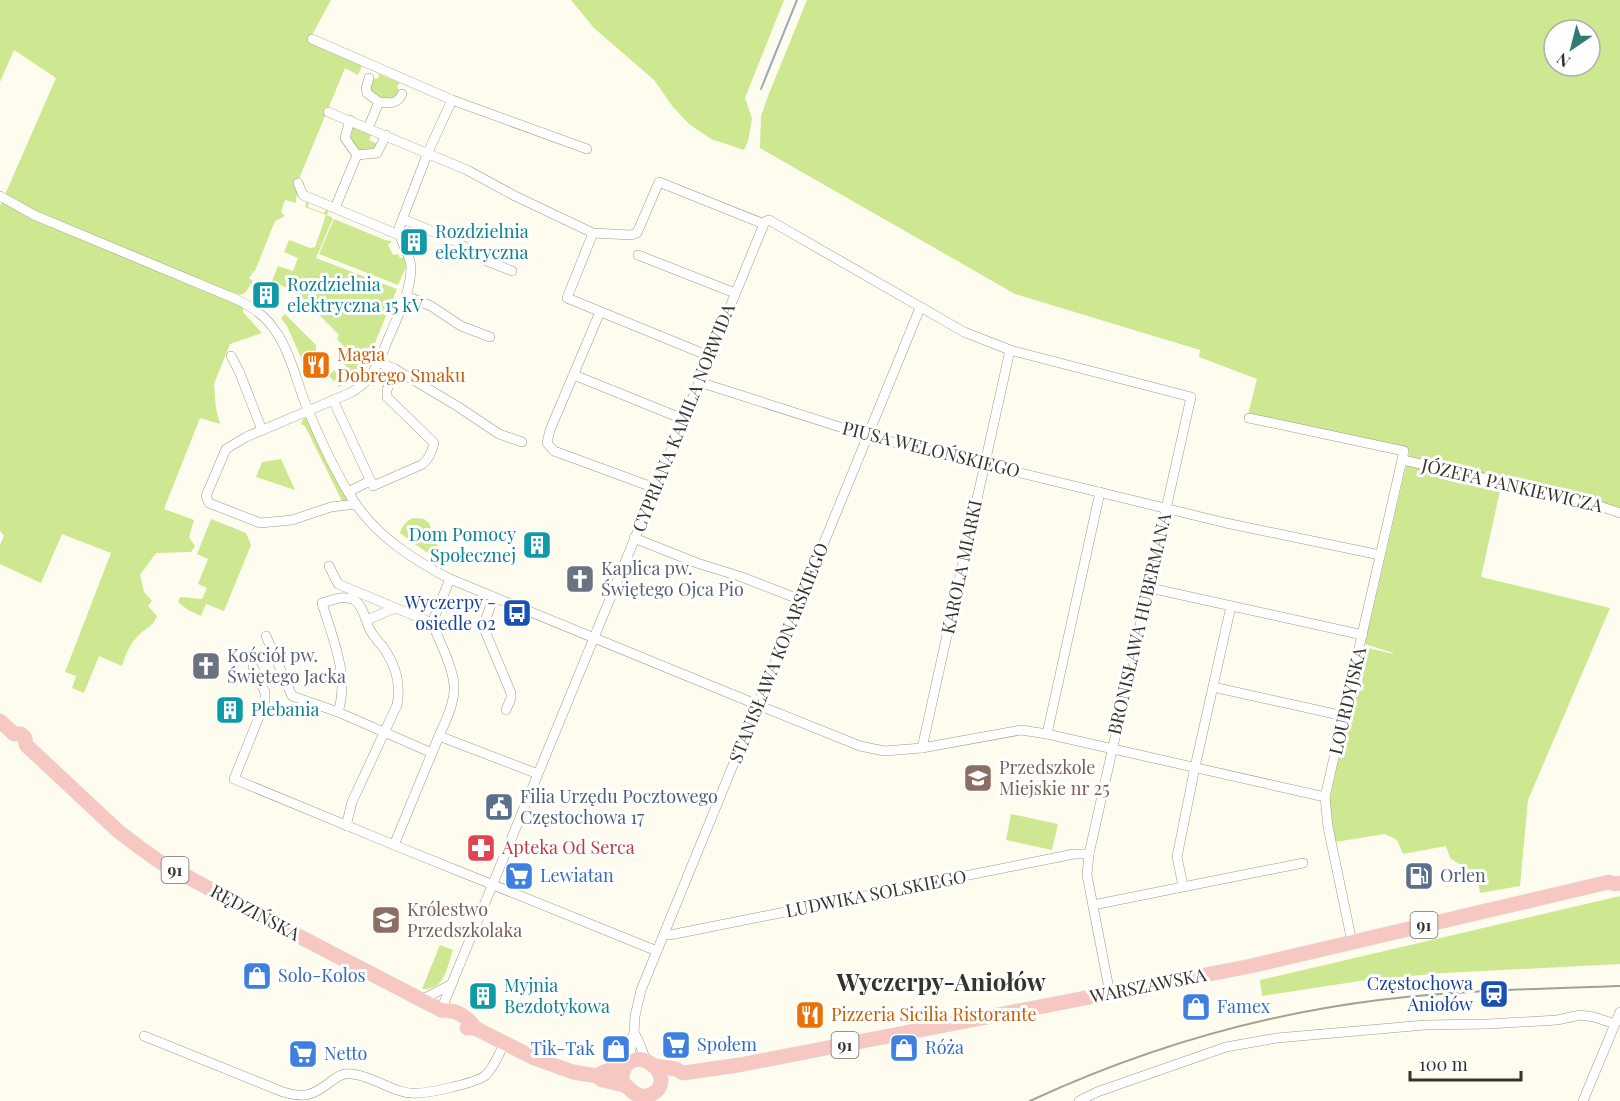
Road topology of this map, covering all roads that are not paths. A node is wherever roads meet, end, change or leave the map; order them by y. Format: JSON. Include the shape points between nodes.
{"nodes":[{"id":1,"x":312,"y":39,"type":"dead end"},
{"id":2,"x":369,"y":78,"type":"dead end"},
{"id":3,"x":402,"y":94,"type":"dead end"},
{"id":4,"x":452,"y":100,"type":"junction"},
{"id":5,"x":379,"y":102,"type":"junction"},
{"id":6,"x":328,"y":112,"type":"dead end"},
{"id":7,"x":350,"y":120,"type":"junction"},
{"id":8,"x":368,"y":128,"type":"junction"},
{"id":9,"x":386,"y":135,"type":"junction"},
{"id":10,"x":587,"y":149,"type":"dead end"},
{"id":11,"x":428,"y":152,"type":"junction"},
{"id":12,"x":357,"y":155,"type":"junction"},
{"id":13,"x":297,"y":183,"type":"dead end"},
{"id":14,"x":0,"y":195,"type":"edge"},
{"id":15,"x":335,"y":208,"type":"junction"},
{"id":16,"x":403,"y":219,"type":"junction"},
{"id":17,"x":765,"y":222,"type":"junction"},
{"id":18,"x":593,"y":233,"type":"junction"},
{"id":19,"x":399,"y":235,"type":"junction"},
{"id":20,"x":638,"y":255,"type":"dead end"},
{"id":21,"x":512,"y":271,"type":"dead end"},
{"id":22,"x":735,"y":294,"type":"junction"},
{"id":23,"x":406,"y":296,"type":"junction"},
{"id":24,"x":920,"y":308,"type":"junction"},
{"id":25,"x":600,"y":312,"type":"junction"},
{"id":26,"x":490,"y":338,"type":"dead end"},
{"id":27,"x":1010,"y":350,"type":"junction"},
{"id":28,"x":231,"y":356,"type":"dead end"},
{"id":29,"x":709,"y":356,"type":"junction"},
{"id":30,"x":378,"y":362,"type":"junction"},
{"id":31,"x":395,"y":369,"type":"junction"},
{"id":32,"x":574,"y":375,"type":"junction"},
{"id":33,"x":699,"y":382,"type":"junction"},
{"id":34,"x":333,"y":400,"type":"junction"},
{"id":35,"x":308,"y":411,"type":"junction"},
{"id":36,"x":1249,"y":418,"type":"dead end"},
{"id":37,"x":683,"y":419,"type":"junction"},
{"id":38,"x":262,"y":430,"type":"junction"},
{"id":39,"x":868,"y":435,"type":"junction"},
{"id":40,"x":522,"y":442,"type":"dead end"},
{"id":41,"x":1403,"y":460,"type":"junction"},
{"id":42,"x":984,"y":463,"type":"junction"},
{"id":43,"x":370,"y":481,"type":"junction"},
{"id":44,"x":655,"y":488,"type":"junction"},
{"id":45,"x":348,"y":492,"type":"junction"},
{"id":46,"x":1100,"y":492,"type":"junction"},
{"id":47,"x":356,"y":504,"type":"junction"},
{"id":48,"x":1166,"y":508,"type":"junction"},
{"id":49,"x":1620,"y":513,"type":"edge"},
{"id":50,"x":634,"y":538,"type":"junction"},
{"id":51,"x":1380,"y":555,"type":"junction"},
{"id":52,"x":329,"y":566,"type":"dead end"},
{"id":53,"x":450,"y":579,"type":"junction"},
{"id":54,"x":1150,"y":588,"type":"junction"},
{"id":55,"x":494,"y":597,"type":"junction"},
{"id":56,"x":801,"y":600,"type":"junction"},
{"id":57,"x":1232,"y":606,"type":"junction"},
{"id":58,"x":395,"y":608,"type":"junction"},
{"id":59,"x":367,"y":620,"type":"junction"},
{"id":60,"x":432,"y":623,"type":"junction"},
{"id":61,"x":1363,"y":635,"type":"junction"},
{"id":62,"x":266,"y":636,"type":"dead end"},
{"id":63,"x":594,"y":637,"type":"junction"},
{"id":64,"x":253,"y":667,"type":"dead end"},
{"id":65,"x":1213,"y":687,"type":"junction"},
{"id":66,"x":758,"y":705,"type":"junction"},
{"id":67,"x":506,"y":710,"type":"dead end"},
{"id":68,"x":338,"y":712,"type":"junction"},
{"id":69,"x":1344,"y":716,"type":"junction"},
{"id":70,"x":0,"y":721,"type":"edge"},
{"id":71,"x":385,"y":732,"type":"junction"},
{"id":72,"x":1047,"y":734,"type":"junction"},
{"id":73,"x":439,"y":736,"type":"junction"},
{"id":74,"x":922,"y":748,"type":"junction"},
{"id":75,"x":1112,"y":749,"type":"junction"},
{"id":76,"x":432,"y":753,"type":"junction"},
{"id":77,"x":1195,"y":767,"type":"junction"},
{"id":78,"x":538,"y":774,"type":"junction"},
{"id":79,"x":1325,"y":798,"type":"junction"},
{"id":80,"x":346,"y":826,"type":"junction"},
{"id":81,"x":394,"y":845,"type":"junction"},
{"id":82,"x":1089,"y":854,"type":"junction"},
{"id":83,"x":1303,"y":863,"type":"dead end"},
{"id":84,"x":1616,"y":881,"type":"edge"},
{"id":85,"x":492,"y":885,"type":"junction"},
{"id":86,"x":1182,"y":886,"type":"junction"},
{"id":87,"x":1093,"y":905,"type":"junction"},
{"id":88,"x":664,"y":934,"type":"junction"},
{"id":89,"x":1352,"y":942,"type":"junction"},
{"id":90,"x":657,"y":951,"type":"junction"},
{"id":91,"x":452,"y":984,"type":"junction"},
{"id":92,"x":1110,"y":994,"type":"junction"},
{"id":93,"x":421,"y":1000,"type":"junction"},
{"id":94,"x":442,"y":1011,"type":"junction"},
{"id":95,"x":1620,"y":1013,"type":"edge"},
{"id":96,"x":1615,"y":1024,"type":"junction"},
{"id":97,"x":634,"y":1034,"type":"junction"},
{"id":98,"x":144,"y":1036,"type":"dead end"},
{"id":99,"x":504,"y":1044,"type":"junction"},
{"id":100,"x":651,"y":1063,"type":"junction"},
{"id":101,"x":627,"y":1064,"type":"junction"},
{"id":102,"x":683,"y":1072,"type":"junction"},
{"id":103,"x":597,"y":1076,"type":"junction"},
{"id":104,"x":624,"y":1085,"type":"junction"},
{"id":105,"x":658,"y":1089,"type":"junction"},
{"id":106,"x":1079,"y":1101,"type":"edge"},
{"id":107,"x":1583,"y":1101,"type":"edge"}],
"edges":[{"from":1,"to":4,"type":"street"},
{"from":2,"to":5,"type":"street","via":[[367,93]]},
{"from":3,"to":5,"type":"street","via":[[392,104]]},
{"from":4,"to":10,"type":"street"},
{"from":4,"to":11,"type":"street"},
{"from":5,"to":8,"type":"street"},
{"from":6,"to":7,"type":"street"},
{"from":7,"to":8,"type":"street"},
{"from":7,"to":12,"type":"street","via":[[345,138]]},
{"from":8,"to":9,"type":"street"},
{"from":9,"to":11,"type":"street"},
{"from":9,"to":12,"type":"street","via":[[377,153]]},
{"from":11,"to":16,"type":"street"},
{"from":11,"to":18,"type":"street"},
{"from":12,"to":15,"type":"street"},
{"from":13,"to":15,"type":"street","via":[[303,195]]},
{"from":14,"to":35,"type":"street","via":[[34,215],[256,310],[278,334]]},
{"from":15,"to":19,"type":"street"},
{"from":16,"to":19,"type":"street"},
{"from":16,"to":21,"type":"street"},
{"from":17,"to":18,"type":"street","via":[[659,182],[637,233]]},
{"from":17,"to":22,"type":"street","name":"CYPRIANA KAMILA NORWIDA"},
{"from":17,"to":24,"type":"street","via":[[771,221]]},
{"from":18,"to":25,"type":"street","via":[[567,298]]},
{"from":19,"to":23,"type":"street","via":[[410,262]]},
{"from":20,"to":22,"type":"street"},
{"from":22,"to":29,"type":"street","name":"CYPRIANA KAMILA NORWIDA"},
{"from":23,"to":26,"type":"street"},
{"from":23,"to":30,"type":"street"},
{"from":24,"to":27,"type":"street","via":[[964,332]]},
{"from":24,"to":39,"type":"street","name":"STANISŁAWA KONARSKIEGO"},
{"from":25,"to":29,"type":"street"},
{"from":25,"to":32,"type":"street"},
{"from":27,"to":42,"type":"street","name":"KAROLA MIARKI"},
{"from":27,"to":48,"type":"street","name":"BRONISŁAWA HUBERMANA","via":[[1191,397]]},
{"from":28,"to":38,"type":"street"},
{"from":29,"to":33,"type":"street","name":"CYPRIANA KAMILA NORWIDA"},
{"from":30,"to":31,"type":"street"},
{"from":30,"to":34,"type":"street","via":[[362,386]]},
{"from":31,"to":40,"type":"street","via":[[499,434]]},
{"from":31,"to":43,"type":"street","via":[[387,397],[433,440],[434,446],[421,465],[373,486]]},
{"from":32,"to":37,"type":"street"},
{"from":32,"to":44,"type":"street","via":[[547,443],[554,451]]},
{"from":33,"to":37,"type":"street","name":"CYPRIANA KAMILA NORWIDA"},
{"from":33,"to":39,"type":"street","name":"PIUSA WELOŃSKIEGO"},
{"from":34,"to":35,"type":"street"},
{"from":34,"to":43,"type":"street"},
{"from":35,"to":38,"type":"street"},
{"from":35,"to":45,"type":"street"},
{"from":36,"to":41,"type":"street","via":[[1404,451]]},
{"from":37,"to":44,"type":"street","name":"CYPRIANA KAMILA NORWIDA"},
{"from":38,"to":47,"type":"street","via":[[226,449],[206,496],[209,502],[260,523],[292,520],[331,507]]},
{"from":39,"to":42,"type":"street","name":"PIUSA WELOŃSKIEGO"},
{"from":39,"to":56,"type":"street","name":"STANISŁAWA KONARSKIEGO"},
{"from":41,"to":49,"type":"street","name":"JÓZEFA PANKIEWICZA","via":[[1582,500]]},
{"from":41,"to":51,"type":"street","name":"LOURDYJSKA"},
{"from":42,"to":46,"type":"street","name":"PIUSA WELOŃSKIEGO"},
{"from":42,"to":74,"type":"street","name":"KAROLA MIARKI"},
{"from":43,"to":45,"type":"street"},
{"from":44,"to":50,"type":"street","name":"CYPRIANA KAMILA NORWIDA"},
{"from":45,"to":47,"type":"street"},
{"from":46,"to":48,"type":"street","name":"PIUSA WELOŃSKIEGO"},
{"from":46,"to":72,"type":"street"},
{"from":47,"to":53,"type":"street","via":[[406,553]]},
{"from":48,"to":51,"type":"street","name":"PIUSA WELOŃSKIEGO"},
{"from":48,"to":54,"type":"street","name":"BRONISŁAWA HUBERMANA"},
{"from":50,"to":56,"type":"street"},
{"from":50,"to":63,"type":"street","name":"CYPRIANA KAMILA NORWIDA"},
{"from":51,"to":61,"type":"street","name":"LOURDYJSKA"},
{"from":52,"to":58,"type":"street","via":[[338,584]]},
{"from":53,"to":55,"type":"street"},
{"from":53,"to":60,"type":"street"},
{"from":54,"to":57,"type":"street"},
{"from":54,"to":75,"type":"street","name":"BRONISŁAWA HUBERMANA"},
{"from":55,"to":63,"type":"street"},
{"from":55,"to":67,"type":"street","via":[[483,626],[511,693]]},
{"from":56,"to":66,"type":"street","name":"STANISŁAWA KONARSKIEGO"},
{"from":57,"to":61,"type":"street"},
{"from":57,"to":65,"type":"street"},
{"from":58,"to":59,"type":"street"},
{"from":58,"to":60,"type":"street"},
{"from":59,"to":68,"type":"street","via":[[351,598],[322,603],[341,669]]},
{"from":59,"to":71,"type":"street","via":[[399,680],[397,705]]},
{"from":60,"to":73,"type":"street","via":[[454,677],[455,690]]},
{"from":61,"to":69,"type":"street","name":"LOURDYJSKA"},
{"from":62,"to":68,"type":"street","via":[[292,696]]},
{"from":63,"to":66,"type":"street"},
{"from":63,"to":78,"type":"street","name":"CYPRIANA KAMILA NORWIDA"},
{"from":64,"to":80,"type":"street","via":[[265,692],[265,702],[234,779]]},
{"from":65,"to":69,"type":"street"},
{"from":65,"to":77,"type":"street"},
{"from":66,"to":74,"type":"street","via":[[860,746],[884,751]]},
{"from":66,"to":88,"type":"street","name":"STANISŁAWA KONARSKIEGO"},
{"from":68,"to":71,"type":"street"},
{"from":69,"to":79,"type":"street","name":"LOURDYJSKA"},
{"from":70,"to":93,"type":"main road","name":"RĘDZIŃSKA","number":"91","via":[[14,734],[15,741],[26,745],[118,831],[160,861]]},
{"from":71,"to":76,"type":"street"},
{"from":71,"to":80,"type":"street","via":[[352,802]]},
{"from":72,"to":74,"type":"street","via":[[1021,730]]},
{"from":72,"to":75,"type":"street"},
{"from":73,"to":76,"type":"street"},
{"from":73,"to":78,"type":"street"},
{"from":75,"to":77,"type":"street"},
{"from":75,"to":82,"type":"street","name":"BRONISŁAWA HUBERMANA"},
{"from":76,"to":81,"type":"street"},
{"from":77,"to":79,"type":"street"},
{"from":77,"to":86,"type":"street","via":[[1177,856]]},
{"from":78,"to":85,"type":"street","name":"CYPRIANA KAMILA NORWIDA"},
{"from":79,"to":89,"type":"street","name":"LOURDYJSKA"},
{"from":80,"to":81,"type":"street"},
{"from":81,"to":85,"type":"street"},
{"from":82,"to":87,"type":"street","name":"BRONISŁAWA HUBERMANA","via":[[1087,875]]},
{"from":82,"to":88,"type":"street","name":"LUDWIKA SOLSKIEGO","via":[[670,936]]},
{"from":83,"to":86,"type":"street"},
{"from":84,"to":89,"type":"main road","name":"WARSZAWSKA","number":"91"},
{"from":85,"to":90,"type":"street"},
{"from":85,"to":91,"type":"street","name":"CYPRIANA KAMILA NORWIDA"},
{"from":86,"to":87,"type":"street"},
{"from":87,"to":92,"type":"street","name":"BRONISŁAWA HUBERMANA"},
{"from":88,"to":90,"type":"street","name":"STANISŁAWA KONARSKIEGO"},
{"from":89,"to":92,"type":"main road","name":"WARSZAWSKA","number":"91"},
{"from":90,"to":97,"type":"street","name":"STANISŁAWA KONARSKIEGO","via":[[638,1000]]},
{"from":91,"to":93,"type":"street"},
{"from":91,"to":94,"type":"street","name":"CYPRIANA KAMILA NORWIDA"},
{"from":92,"to":102,"type":"main road","name":"WARSZAWSKA","number":"91","via":[[739,1065]]},
{"from":93,"to":94,"type":"main road","name":"RĘDZIŃSKA","number":"91"},
{"from":94,"to":99,"type":"main road","number":"91","via":[[459,1014]]},
{"from":95,"to":96,"type":"street"},
{"from":96,"to":106,"type":"street","via":[[1580,1015],[1557,1020],[1425,1025],[1277,1038],[1226,1047]]},
{"from":96,"to":107,"type":"street"},
{"from":97,"to":100,"type":"street"},
{"from":97,"to":101,"type":"street","name":"STANISŁAWA KONARSKIEGO"},
{"from":98,"to":99,"type":"street","via":[[283,1092],[304,1096],[344,1074],[412,1094],[470,1082],[485,1076]]},
{"from":99,"to":103,"type":"main road","number":"91","via":[[553,1066]]},
{"from":100,"to":101,"type":"main road","number":"91","via":[[637,1059]]},
{"from":100,"to":102,"type":"main road","name":"WARSZAWSKA","number":"91"},
{"from":100,"to":105,"type":"main road","via":[[660,1074]]},
{"from":101,"to":103,"type":"main road","number":"91"},
{"from":101,"to":104,"type":"main road","via":[[622,1077]]},
{"from":102,"to":105,"type":"main road","name":"WARSZAWSKA","number":"91"},
{"from":103,"to":104,"type":"main road","number":"91"},
{"from":104,"to":105,"type":"main road","number":"91","via":[[644,1097]]}]}
